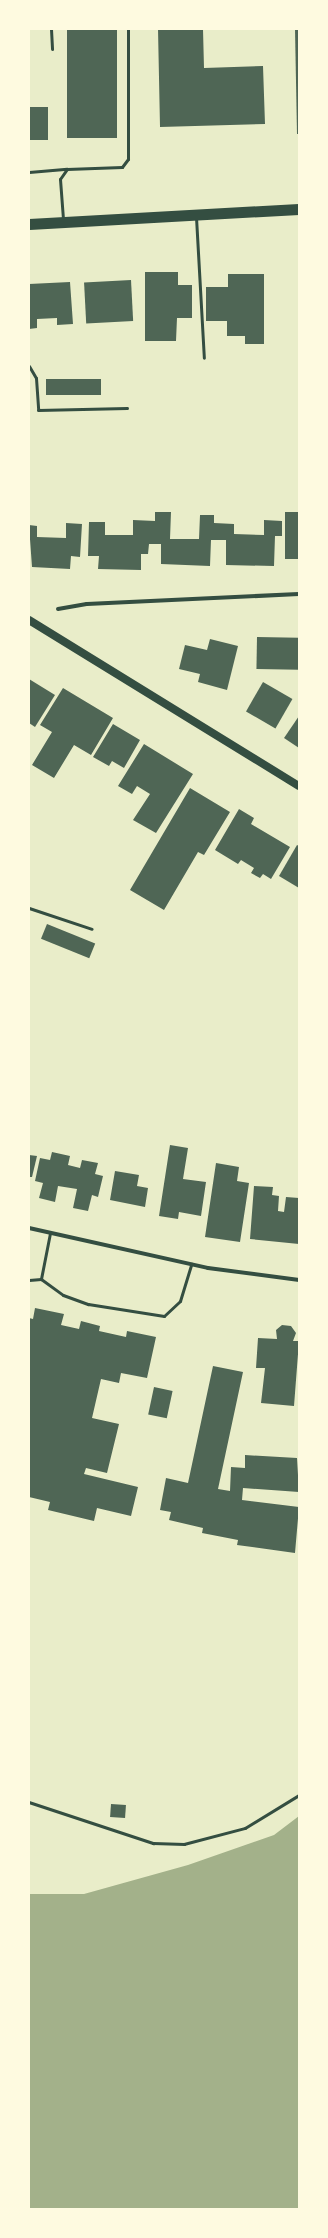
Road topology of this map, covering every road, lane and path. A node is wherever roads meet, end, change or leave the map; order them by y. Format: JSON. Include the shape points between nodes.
{"nodes":[{"id":1,"x":51,"y":29,"type":"edge"},
{"id":2,"x":128,"y":29,"type":"edge"},
{"id":3,"x":52,"y":49,"type":"dead end"},
{"id":4,"x":66,"y":170,"type":"junction"},
{"id":5,"x":29,"y":172,"type":"edge"},
{"id":6,"x":299,"y":209,"type":"edge"},
{"id":7,"x":196,"y":215,"type":"junction"},
{"id":8,"x":63,"y":223,"type":"junction"},
{"id":9,"x":29,"y":224,"type":"edge"},
{"id":10,"x":204,"y":358,"type":"dead end"},
{"id":11,"x":29,"y":366,"type":"edge"},
{"id":12,"x":127,"y":408,"type":"dead end"},
{"id":13,"x":299,"y":594,"type":"edge"},
{"id":14,"x":58,"y":609,"type":"dead end"},
{"id":15,"x":29,"y":620,"type":"edge"},
{"id":16,"x":299,"y":786,"type":"edge"},
{"id":17,"x":29,"y":908,"type":"edge"},
{"id":18,"x":92,"y":929,"type":"dead end"},
{"id":19,"x":29,"y":1228,"type":"edge"},
{"id":20,"x":50,"y":1233,"type":"junction"},
{"id":21,"x":191,"y":1264,"type":"junction"},
{"id":22,"x":41,"y":1279,"type":"junction"},
{"id":23,"x":29,"y":1280,"type":"edge"},
{"id":24,"x":299,"y":1280,"type":"edge"},
{"id":25,"x":299,"y":1796,"type":"edge"},
{"id":26,"x":29,"y":1802,"type":"edge"}],
"edges":[{"from":1,"to":3,"type":"lane"},
{"from":2,"to":4,"type":"lane","via":[[128,159],[122,167]]},
{"from":4,"to":5,"type":"lane"},
{"from":4,"to":8,"type":"lane","via":[[60,179]]},
{"from":6,"to":7,"type":"highway"},
{"from":7,"to":8,"type":"highway"},
{"from":7,"to":10,"type":"lane"},
{"from":8,"to":9,"type":"highway"},
{"from":11,"to":12,"type":"lane","via":[[36,378],[38,410]]},
{"from":13,"to":14,"type":"street","via":[[87,604]]},
{"from":15,"to":16,"type":"main road"},
{"from":17,"to":18,"type":"lane"},
{"from":19,"to":20,"type":"street"},
{"from":20,"to":21,"type":"street"},
{"from":20,"to":22,"type":"lane"},
{"from":21,"to":22,"type":"lane","via":[[180,1302],[164,1316],[88,1304],[62,1294]]},
{"from":21,"to":24,"type":"street"},
{"from":22,"to":23,"type":"lane"},
{"from":25,"to":26,"type":"path","via":[[245,1828],[184,1844],[153,1843]]}]}
